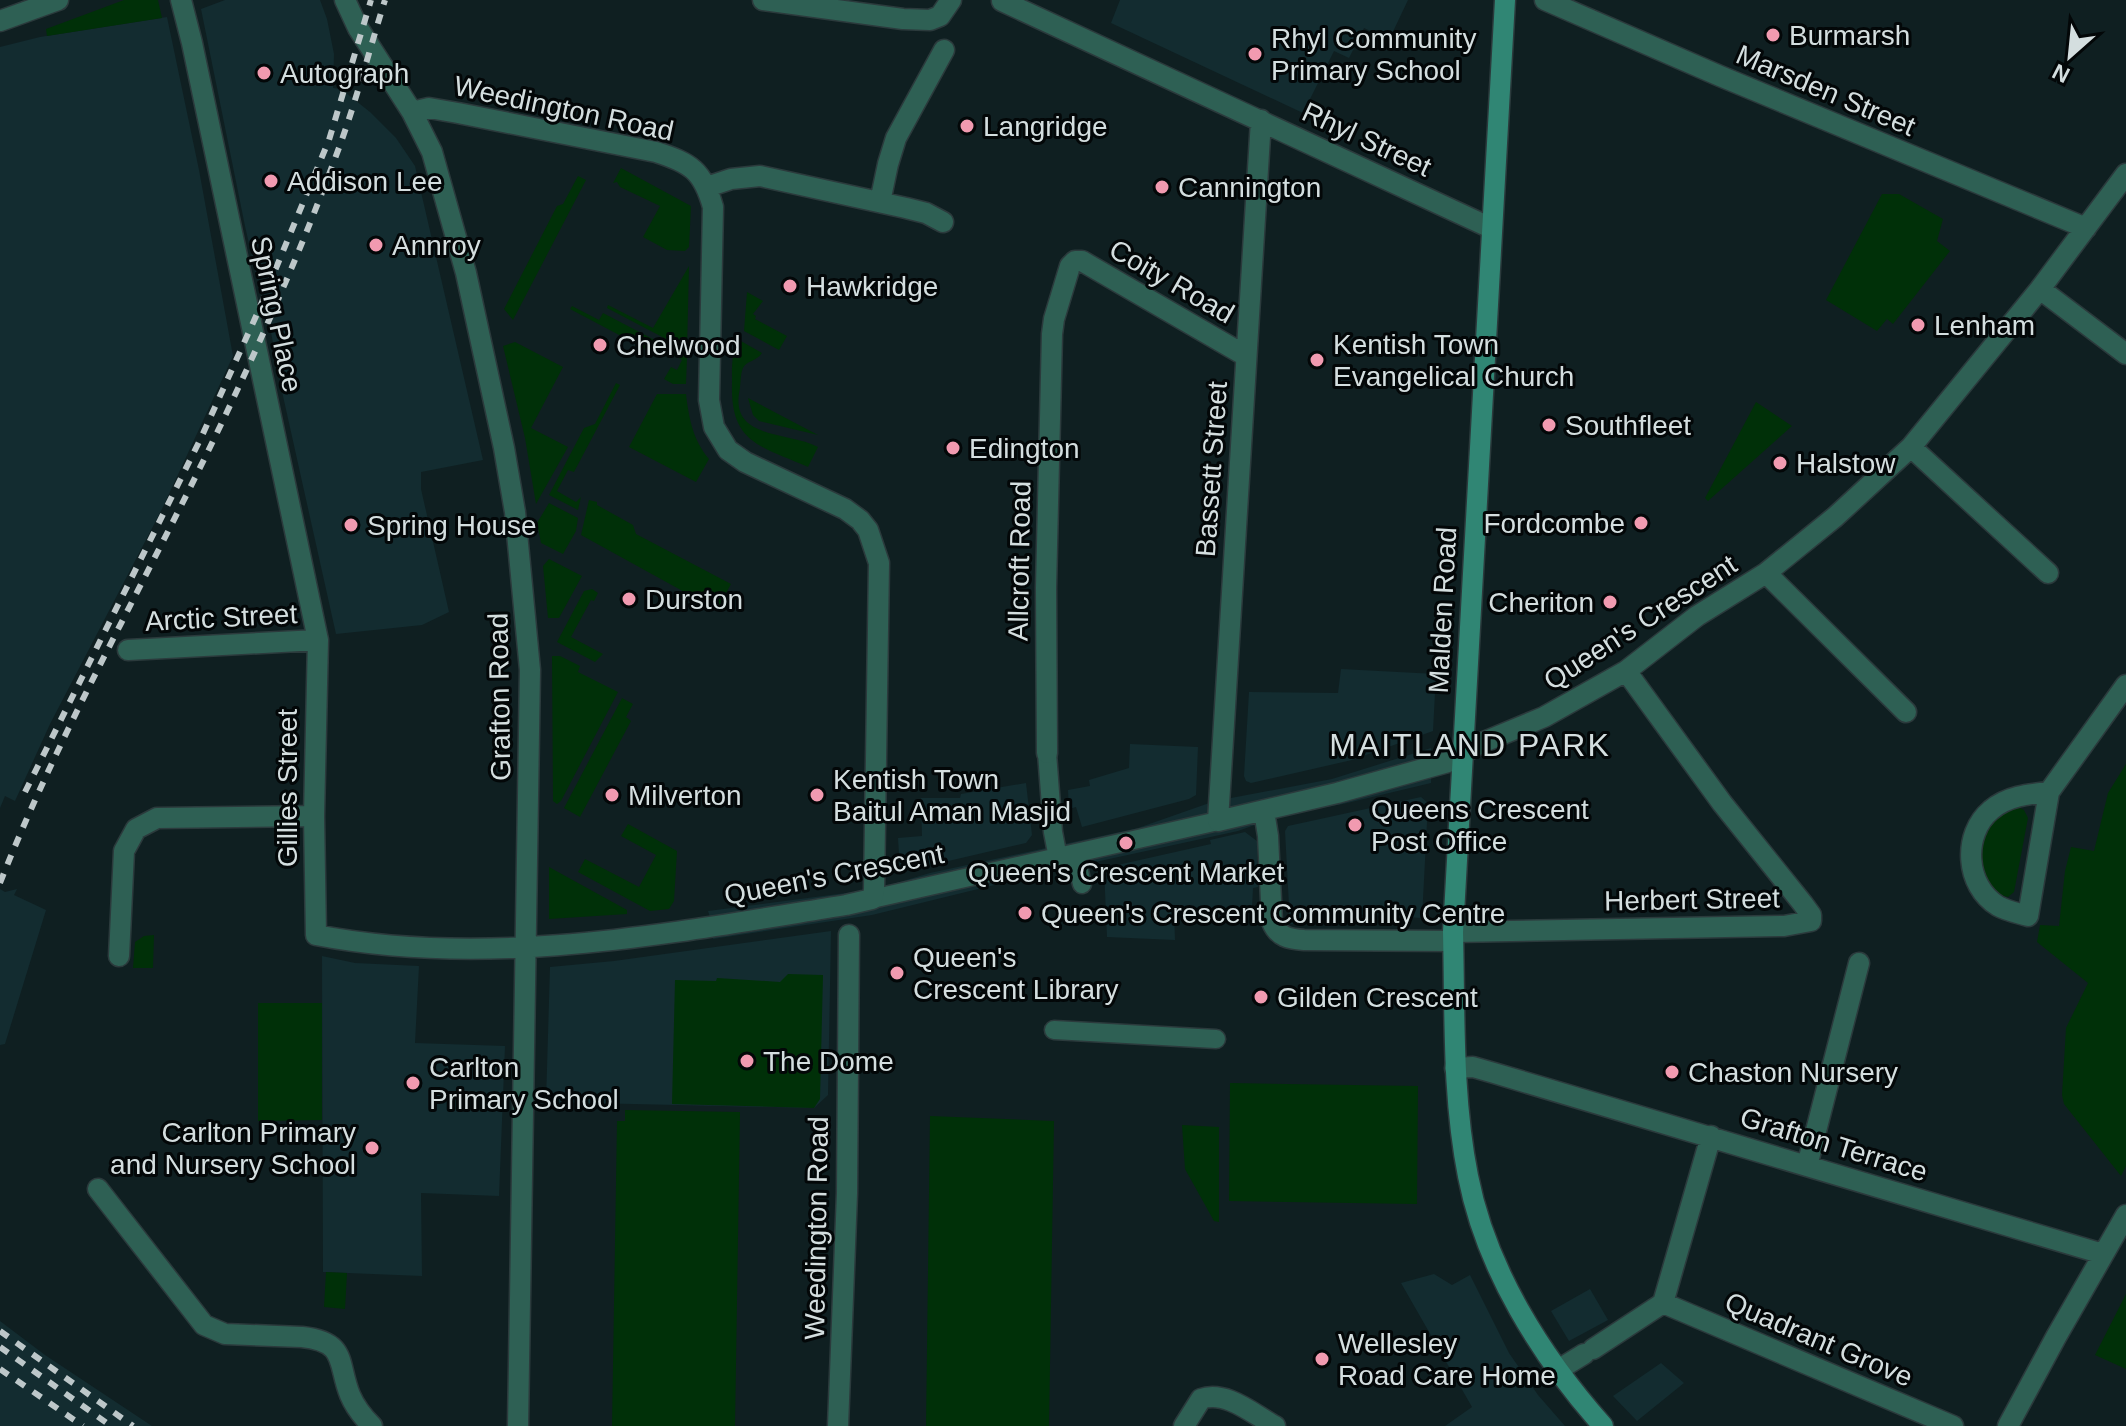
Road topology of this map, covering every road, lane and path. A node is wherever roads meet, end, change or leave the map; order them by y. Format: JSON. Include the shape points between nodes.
{"nodes":[{"id":1,"x":58,"y":0,"type":"edge"},
{"id":2,"x":181,"y":0,"type":"edge"},
{"id":3,"x":345,"y":0,"type":"edge"},
{"id":4,"x":763,"y":0,"type":"edge"},
{"id":5,"x":951,"y":0,"type":"edge"},
{"id":6,"x":1505,"y":0,"type":"edge"},
{"id":7,"x":1545,"y":0,"type":"edge"},
{"id":8,"x":1002,"y":1,"type":"edge"},
{"id":9,"x":0,"y":21,"type":"edge"},
{"id":10,"x":944,"y":50,"type":"dead end"},
{"id":11,"x":412,"y":112,"type":"junction"},
{"id":12,"x":1261,"y":120,"type":"junction"},
{"id":13,"x":2126,"y":174,"type":"edge"},
{"id":14,"x":707,"y":187,"type":"junction"},
{"id":15,"x":880,"y":202,"type":"junction"},
{"id":16,"x":943,"y":222,"type":"dead end"},
{"id":17,"x":1491,"y":228,"type":"junction"},
{"id":18,"x":2086,"y":228,"type":"junction"},
{"id":19,"x":1070,"y":266,"type":"joint"},
{"id":20,"x":2040,"y":289,"type":"junction"},
{"id":21,"x":2126,"y":354,"type":"edge"},
{"id":22,"x":1246,"y":356,"type":"junction"},
{"id":23,"x":1911,"y":447,"type":"junction"},
{"id":24,"x":1766,"y":573,"type":"junction"},
{"id":25,"x":2048,"y":573,"type":"dead end"},
{"id":26,"x":318,"y":640,"type":"junction"},
{"id":27,"x":128,"y":650,"type":"dead end"},
{"id":28,"x":1626,"y":671,"type":"junction"},
{"id":29,"x":2126,"y":685,"type":"edge"},
{"id":30,"x":1906,"y":712,"type":"dead end"},
{"id":31,"x":1047,"y":753,"type":"joint"},
{"id":32,"x":1461,"y":756,"type":"junction"},
{"id":33,"x":2049,"y":792,"type":"junction"},
{"id":34,"x":1264,"y":811,"type":"junction"},
{"id":35,"x":314,"y":816,"type":"junction"},
{"id":36,"x":1218,"y":821,"type":"junction"},
{"id":37,"x":1067,"y":856,"type":"junction"},
{"id":38,"x":1082,"y":884,"type":"dead end"},
{"id":39,"x":872,"y":899,"type":"junction"},
{"id":40,"x":846,"y":905,"type":"junction"},
{"id":41,"x":316,"y":935,"type":"joint"},
{"id":42,"x":1453,"y":936,"type":"junction"},
{"id":43,"x":526,"y":947,"type":"junction"},
{"id":44,"x":119,"y":956,"type":"dead end"},
{"id":45,"x":1859,"y":963,"type":"dead end"},
{"id":46,"x":1054,"y":1030,"type":"dead end"},
{"id":47,"x":1216,"y":1039,"type":"dead end"},
{"id":48,"x":1455,"y":1068,"type":"junction"},
{"id":49,"x":1711,"y":1136,"type":"junction"},
{"id":50,"x":1807,"y":1166,"type":"junction"},
{"id":51,"x":98,"y":1189,"type":"dead end"},
{"id":52,"x":2126,"y":1215,"type":"edge"},
{"id":53,"x":2103,"y":1254,"type":"junction"},
{"id":54,"x":1663,"y":1303,"type":"junction"},
{"id":55,"x":1558,"y":1370,"type":"junction"},
{"id":56,"x":372,"y":1426,"type":"edge"},
{"id":57,"x":518,"y":1426,"type":"edge"},
{"id":58,"x":838,"y":1426,"type":"edge"},
{"id":59,"x":1184,"y":1426,"type":"edge"},
{"id":60,"x":1275,"y":1426,"type":"edge"},
{"id":61,"x":1603,"y":1426,"type":"edge"},
{"id":62,"x":1953,"y":1426,"type":"edge"},
{"id":63,"x":2008,"y":1426,"type":"edge"}],
"edges":[{"from":1,"to":9,"type":"street"},
{"from":2,"to":26,"type":"street","name":"Spring Place"},
{"from":3,"to":11,"type":"street","name":"Grafton Road"},
{"from":4,"to":5,"type":"street","via":[[930,20]]},
{"from":6,"to":17,"type":"main road","name":"Malden Road"},
{"from":7,"to":18,"type":"street","name":"Marsden Street"},
{"from":8,"to":12,"type":"street","name":"Rhyl Street"},
{"from":10,"to":15,"type":"street","via":[[896,138]]},
{"from":11,"to":14,"type":"street","name":"Weedington Road","via":[[429,108],[656,152],[680,160]]},
{"from":11,"to":43,"type":"street","name":"Grafton Road","via":[[432,152],[466,273],[515,512],[530,670]]},
{"from":12,"to":17,"type":"street","name":"Rhyl Street"},
{"from":12,"to":22,"type":"street","name":"Bassett Street"},
{"from":13,"to":18,"type":"street","name":"Queen's Crescent"},
{"from":14,"to":15,"type":"street","via":[[760,176]]},
{"from":14,"to":39,"type":"street","via":[[713,207],[709,400],[714,427],[736,456],[860,520],[879,563]]},
{"from":15,"to":16,"type":"street"},
{"from":17,"to":32,"type":"main road","name":"Malden Road"},
{"from":18,"to":20,"type":"street","name":"Queen's Crescent"},
{"from":19,"to":22,"type":"street","name":"Coity Road","via":[[1082,261]]},
{"from":19,"to":31,"type":"street","name":"Allcroft Road","via":[[1052,334]]},
{"from":20,"to":21,"type":"street"},
{"from":20,"to":23,"type":"street","name":"Queen's Crescent"},
{"from":22,"to":36,"type":"street","name":"Bassett Street"},
{"from":23,"to":24,"type":"street","name":"Queen's Crescent"},
{"from":23,"to":25,"type":"street"},
{"from":24,"to":28,"type":"street","name":"Queen's Crescent","via":[[1697,616]]},
{"from":24,"to":30,"type":"street"},
{"from":26,"to":27,"type":"street","name":"Arctic Street"},
{"from":26,"to":35,"type":"street","name":"Gillies Street"},
{"from":28,"to":32,"type":"street","name":"Queen's Crescent"},
{"from":28,"to":42,"type":"street","name":"Herbert Street","via":[[1811,921]]},
{"from":29,"to":33,"type":"street"},
{"from":31,"to":37,"type":"street","name":"Allcroft Road","via":[[1053,832]]},
{"from":32,"to":34,"type":"street","name":"Queen's Crescent"},
{"from":32,"to":42,"type":"main road","name":"Malden Road"},
{"from":33,"to":33,"type":"street","via":[[2004,801],[1979,823],[1972,841],[1973,873],[1984,892],[1998,906],[2028,916]]},
{"from":34,"to":36,"type":"street","name":"Queen's Crescent"},
{"from":34,"to":42,"type":"street","via":[[1272,922],[1285,937]]},
{"from":35,"to":41,"type":"street","name":"Gillies Street"},
{"from":35,"to":44,"type":"street","via":[[157,818],[136,829],[124,851]]},
{"from":36,"to":37,"type":"street","name":"Queen's Crescent"},
{"from":37,"to":38,"type":"street","name":"Allcroft Road"},
{"from":37,"to":39,"type":"street","name":"Queen's Crescent"},
{"from":39,"to":40,"type":"street","name":"Queen's Crescent"},
{"from":40,"to":43,"type":"street","name":"Queen's Crescent","via":[[644,936]]},
{"from":40,"to":58,"type":"street","name":"Weedington Road","via":[[847,1193]]},
{"from":41,"to":43,"type":"street","name":"Queen's Crescent","via":[[365,945]]},
{"from":42,"to":48,"type":"main road","name":"Malden Road"},
{"from":43,"to":57,"type":"street","name":"Grafton Road"},
{"from":45,"to":50,"type":"street"},
{"from":46,"to":47,"type":"street"},
{"from":48,"to":49,"type":"street","name":"Grafton Terrace","via":[[1473,1067]]},
{"from":48,"to":55,"type":"main road","name":"Malden Road","via":[[1468,1176],[1479,1220],[1502,1279]]},
{"from":49,"to":50,"type":"street","name":"Grafton Terrace"},
{"from":49,"to":54,"type":"street"},
{"from":50,"to":53,"type":"street","name":"Grafton Terrace"},
{"from":51,"to":56,"type":"street","via":[[204,1325],[225,1334],[315,1338],[328,1344],[341,1359],[354,1404]]},
{"from":52,"to":53,"type":"street"},
{"from":53,"to":63,"type":"street"},
{"from":54,"to":55,"type":"street"},
{"from":54,"to":62,"type":"street","name":"Quadrant Grove"},
{"from":55,"to":61,"type":"main road","name":"Malden Road"},
{"from":59,"to":60,"type":"street","via":[[1201,1399],[1214,1396]]}]}
